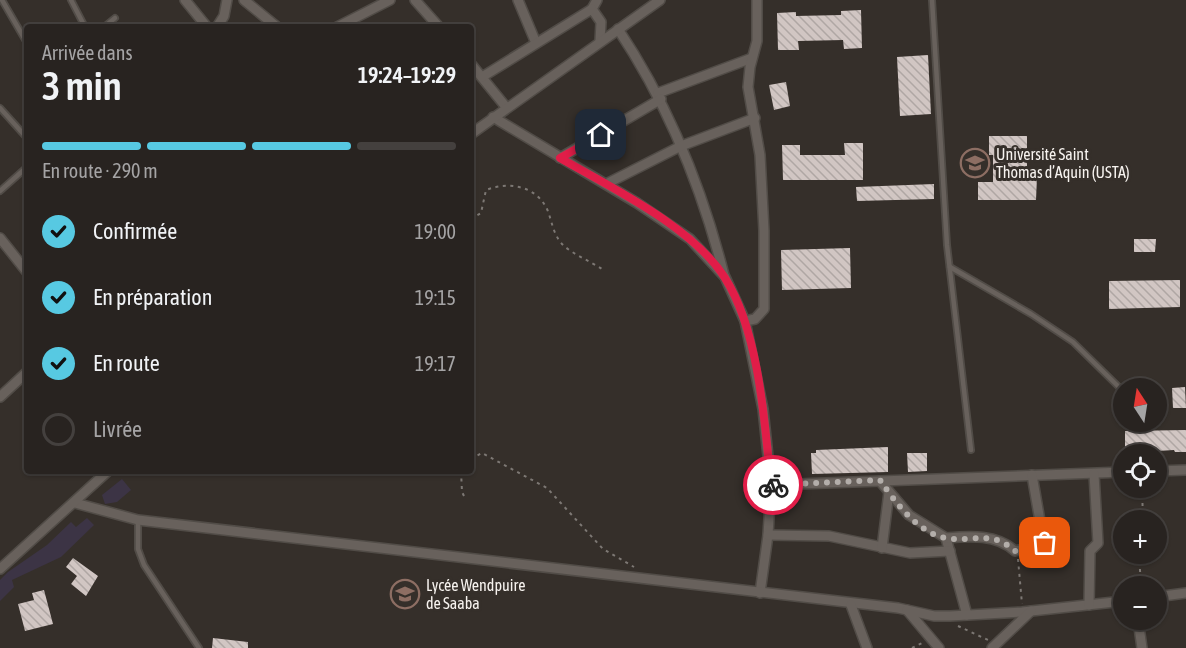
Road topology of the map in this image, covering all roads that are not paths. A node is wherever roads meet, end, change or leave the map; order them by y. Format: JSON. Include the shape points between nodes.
{"nodes":[{"id":1,"x":2,"y":0,"type":"edge"},
{"id":2,"x":71,"y":0,"type":"edge"},
{"id":3,"x":185,"y":0,"type":"edge"},
{"id":4,"x":227,"y":0,"type":"edge"},
{"id":5,"x":244,"y":0,"type":"edge"},
{"id":6,"x":390,"y":0,"type":"edge"},
{"id":7,"x":415,"y":0,"type":"edge"},
{"id":8,"x":518,"y":0,"type":"edge"},
{"id":9,"x":660,"y":0,"type":"edge"},
{"id":10,"x":757,"y":0,"type":"edge"},
{"id":11,"x":932,"y":0,"type":"edge"},
{"id":12,"x":595,"y":4,"type":"edge"},
{"id":13,"x":115,"y":18,"type":"dead end"},
{"id":14,"x":83,"y":24,"type":"edge"},
{"id":15,"x":108,"y":24,"type":"edge"},
{"id":16,"x":205,"y":24,"type":"edge"},
{"id":17,"x":218,"y":24,"type":"edge"},
{"id":18,"x":273,"y":24,"type":"edge"},
{"id":19,"x":343,"y":24,"type":"edge"},
{"id":20,"x":436,"y":24,"type":"edge"},
{"id":21,"x":618,"y":29,"type":"junction"},
{"id":22,"x":24,"y":38,"type":"edge"},
{"id":23,"x":600,"y":41,"type":"junction"},
{"id":24,"x":536,"y":43,"type":"junction"},
{"id":25,"x":752,"y":58,"type":"junction"},
{"id":26,"x":474,"y":68,"type":"edge"},
{"id":27,"x":482,"y":77,"type":"junction"},
{"id":28,"x":659,"y":96,"type":"junction"},
{"id":29,"x":506,"y":107,"type":"junction"},
{"id":30,"x":0,"y":108,"type":"edge"},
{"id":31,"x":493,"y":117,"type":"junction"},
{"id":32,"x":755,"y":118,"type":"junction"},
{"id":33,"x":475,"y":131,"type":"edge"},
{"id":34,"x":24,"y":135,"type":"edge"},
{"id":35,"x":681,"y":146,"type":"junction"},
{"id":36,"x":560,"y":158,"type":"junction"},
{"id":37,"x":24,"y":170,"type":"edge"},
{"id":38,"x":606,"y":184,"type":"junction"},
{"id":39,"x":0,"y":191,"type":"edge"},
{"id":40,"x":0,"y":238,"type":"edge"},
{"id":41,"x":950,"y":267,"type":"junction"},
{"id":42,"x":24,"y":268,"type":"edge"},
{"id":43,"x":725,"y":277,"type":"junction"},
{"id":44,"x":745,"y":321,"type":"junction"},
{"id":45,"x":24,"y":375,"type":"edge"},
{"id":46,"x":1113,"y":382,"type":"edge"},
{"id":47,"x":0,"y":397,"type":"edge"},
{"id":48,"x":970,"y":450,"type":"dead end"},
{"id":49,"x":1186,"y":470,"type":"edge"},
{"id":50,"x":1167,"y":471,"type":"edge"},
{"id":51,"x":1113,"y":473,"type":"edge"},
{"id":52,"x":105,"y":474,"type":"edge"},
{"id":53,"x":1094,"y":474,"type":"junction"},
{"id":54,"x":1032,"y":475,"type":"junction"},
{"id":55,"x":880,"y":480,"type":"junction"},
{"id":56,"x":771,"y":486,"type":"junction"},
{"id":57,"x":889,"y":492,"type":"junction"},
{"id":58,"x":75,"y":503,"type":"junction"},
{"id":59,"x":138,"y":520,"type":"junction"},
{"id":60,"x":768,"y":535,"type":"junction"},
{"id":61,"x":946,"y":538,"type":"junction"},
{"id":62,"x":882,"y":548,"type":"junction"},
{"id":63,"x":950,"y":551,"type":"junction"},
{"id":64,"x":0,"y":569,"type":"edge"},
{"id":65,"x":760,"y":593,"type":"junction"},
{"id":66,"x":1186,"y":594,"type":"edge"},
{"id":67,"x":1167,"y":596,"type":"edge"},
{"id":68,"x":1113,"y":602,"type":"edge"},
{"id":69,"x":851,"y":605,"type":"junction"},
{"id":70,"x":1089,"y":605,"type":"junction"},
{"id":71,"x":907,"y":610,"type":"junction"},
{"id":72,"x":1026,"y":612,"type":"junction"},
{"id":73,"x":967,"y":615,"type":"junction"},
{"id":74,"x":1139,"y":630,"type":"edge"},
{"id":75,"x":997,"y":647,"type":"edge"},
{"id":76,"x":199,"y":648,"type":"edge"},
{"id":77,"x":867,"y":648,"type":"edge"},
{"id":78,"x":939,"y":648,"type":"edge"},
{"id":79,"x":1142,"y":648,"type":"edge"}],
"edges":[{"from":1,"to":22,"type":"lane"},
{"from":2,"to":14,"type":"lane"},
{"from":3,"to":16,"type":"street"},
{"from":4,"to":17,"type":"street"},
{"from":5,"to":18,"type":"street"},
{"from":6,"to":19,"type":"street"},
{"from":7,"to":20,"type":"street"},
{"from":8,"to":24,"type":"street"},
{"from":9,"to":21,"type":"street"},
{"from":10,"to":25,"type":"street","via":[[757,41]]},
{"from":11,"to":41,"type":"lane"},
{"from":12,"to":23,"type":"street","via":[[601,22]]},
{"from":12,"to":24,"type":"street"},
{"from":13,"to":15,"type":"lane"},
{"from":21,"to":23,"type":"street"},
{"from":21,"to":28,"type":"street"},
{"from":23,"to":29,"type":"street"},
{"from":24,"to":27,"type":"street"},
{"from":25,"to":28,"type":"street"},
{"from":25,"to":32,"type":"street","via":[[748,87]]},
{"from":26,"to":27,"type":"street"},
{"from":27,"to":29,"type":"street"},
{"from":28,"to":35,"type":"street"},
{"from":28,"to":36,"type":"street"},
{"from":29,"to":31,"type":"street"},
{"from":30,"to":34,"type":"lane"},
{"from":31,"to":33,"type":"street"},
{"from":31,"to":36,"type":"street"},
{"from":32,"to":35,"type":"street"},
{"from":32,"to":44,"type":"street","via":[[762,193],[764,309],[755,319]]},
{"from":35,"to":38,"type":"street"},
{"from":35,"to":43,"type":"street","via":[[713,230]]},
{"from":36,"to":38,"type":"street"},
{"from":37,"to":39,"type":"lane"},
{"from":38,"to":43,"type":"street","via":[[690,239]]},
{"from":40,"to":42,"type":"street"},
{"from":41,"to":46,"type":"lane","via":[[1073,342]]},
{"from":41,"to":48,"type":"lane"},
{"from":43,"to":44,"type":"street"},
{"from":44,"to":56,"type":"street","via":[[763,409]]},
{"from":45,"to":47,"type":"street"},
{"from":49,"to":50,"type":"street"},
{"from":51,"to":53,"type":"street"},
{"from":52,"to":58,"type":"street"},
{"from":53,"to":54,"type":"street"},
{"from":53,"to":70,"type":"street","via":[[1098,543],[1090,551]]},
{"from":54,"to":55,"type":"street"},
{"from":54,"to":61,"type":"street","via":[[1043,544],[1015,551],[994,538]]},
{"from":55,"to":56,"type":"street"},
{"from":55,"to":57,"type":"street"},
{"from":56,"to":60,"type":"street"},
{"from":57,"to":61,"type":"street","via":[[914,519]]},
{"from":57,"to":62,"type":"street"},
{"from":58,"to":59,"type":"street"},
{"from":58,"to":64,"type":"street"},
{"from":59,"to":65,"type":"street"},
{"from":59,"to":76,"type":"lane","via":[[138,549],[144,565]]},
{"from":60,"to":62,"type":"street","via":[[829,536]]},
{"from":60,"to":65,"type":"street"},
{"from":61,"to":63,"type":"street"},
{"from":62,"to":63,"type":"street","via":[[910,553]]},
{"from":63,"to":73,"type":"street"},
{"from":65,"to":69,"type":"street"},
{"from":66,"to":67,"type":"street"},
{"from":68,"to":70,"type":"street"},
{"from":69,"to":71,"type":"street"},
{"from":69,"to":77,"type":"street"},
{"from":70,"to":72,"type":"street"},
{"from":71,"to":73,"type":"street","via":[[934,616]]},
{"from":71,"to":78,"type":"street"},
{"from":72,"to":73,"type":"street"},
{"from":72,"to":75,"type":"street"},
{"from":74,"to":79,"type":"street"}]}
